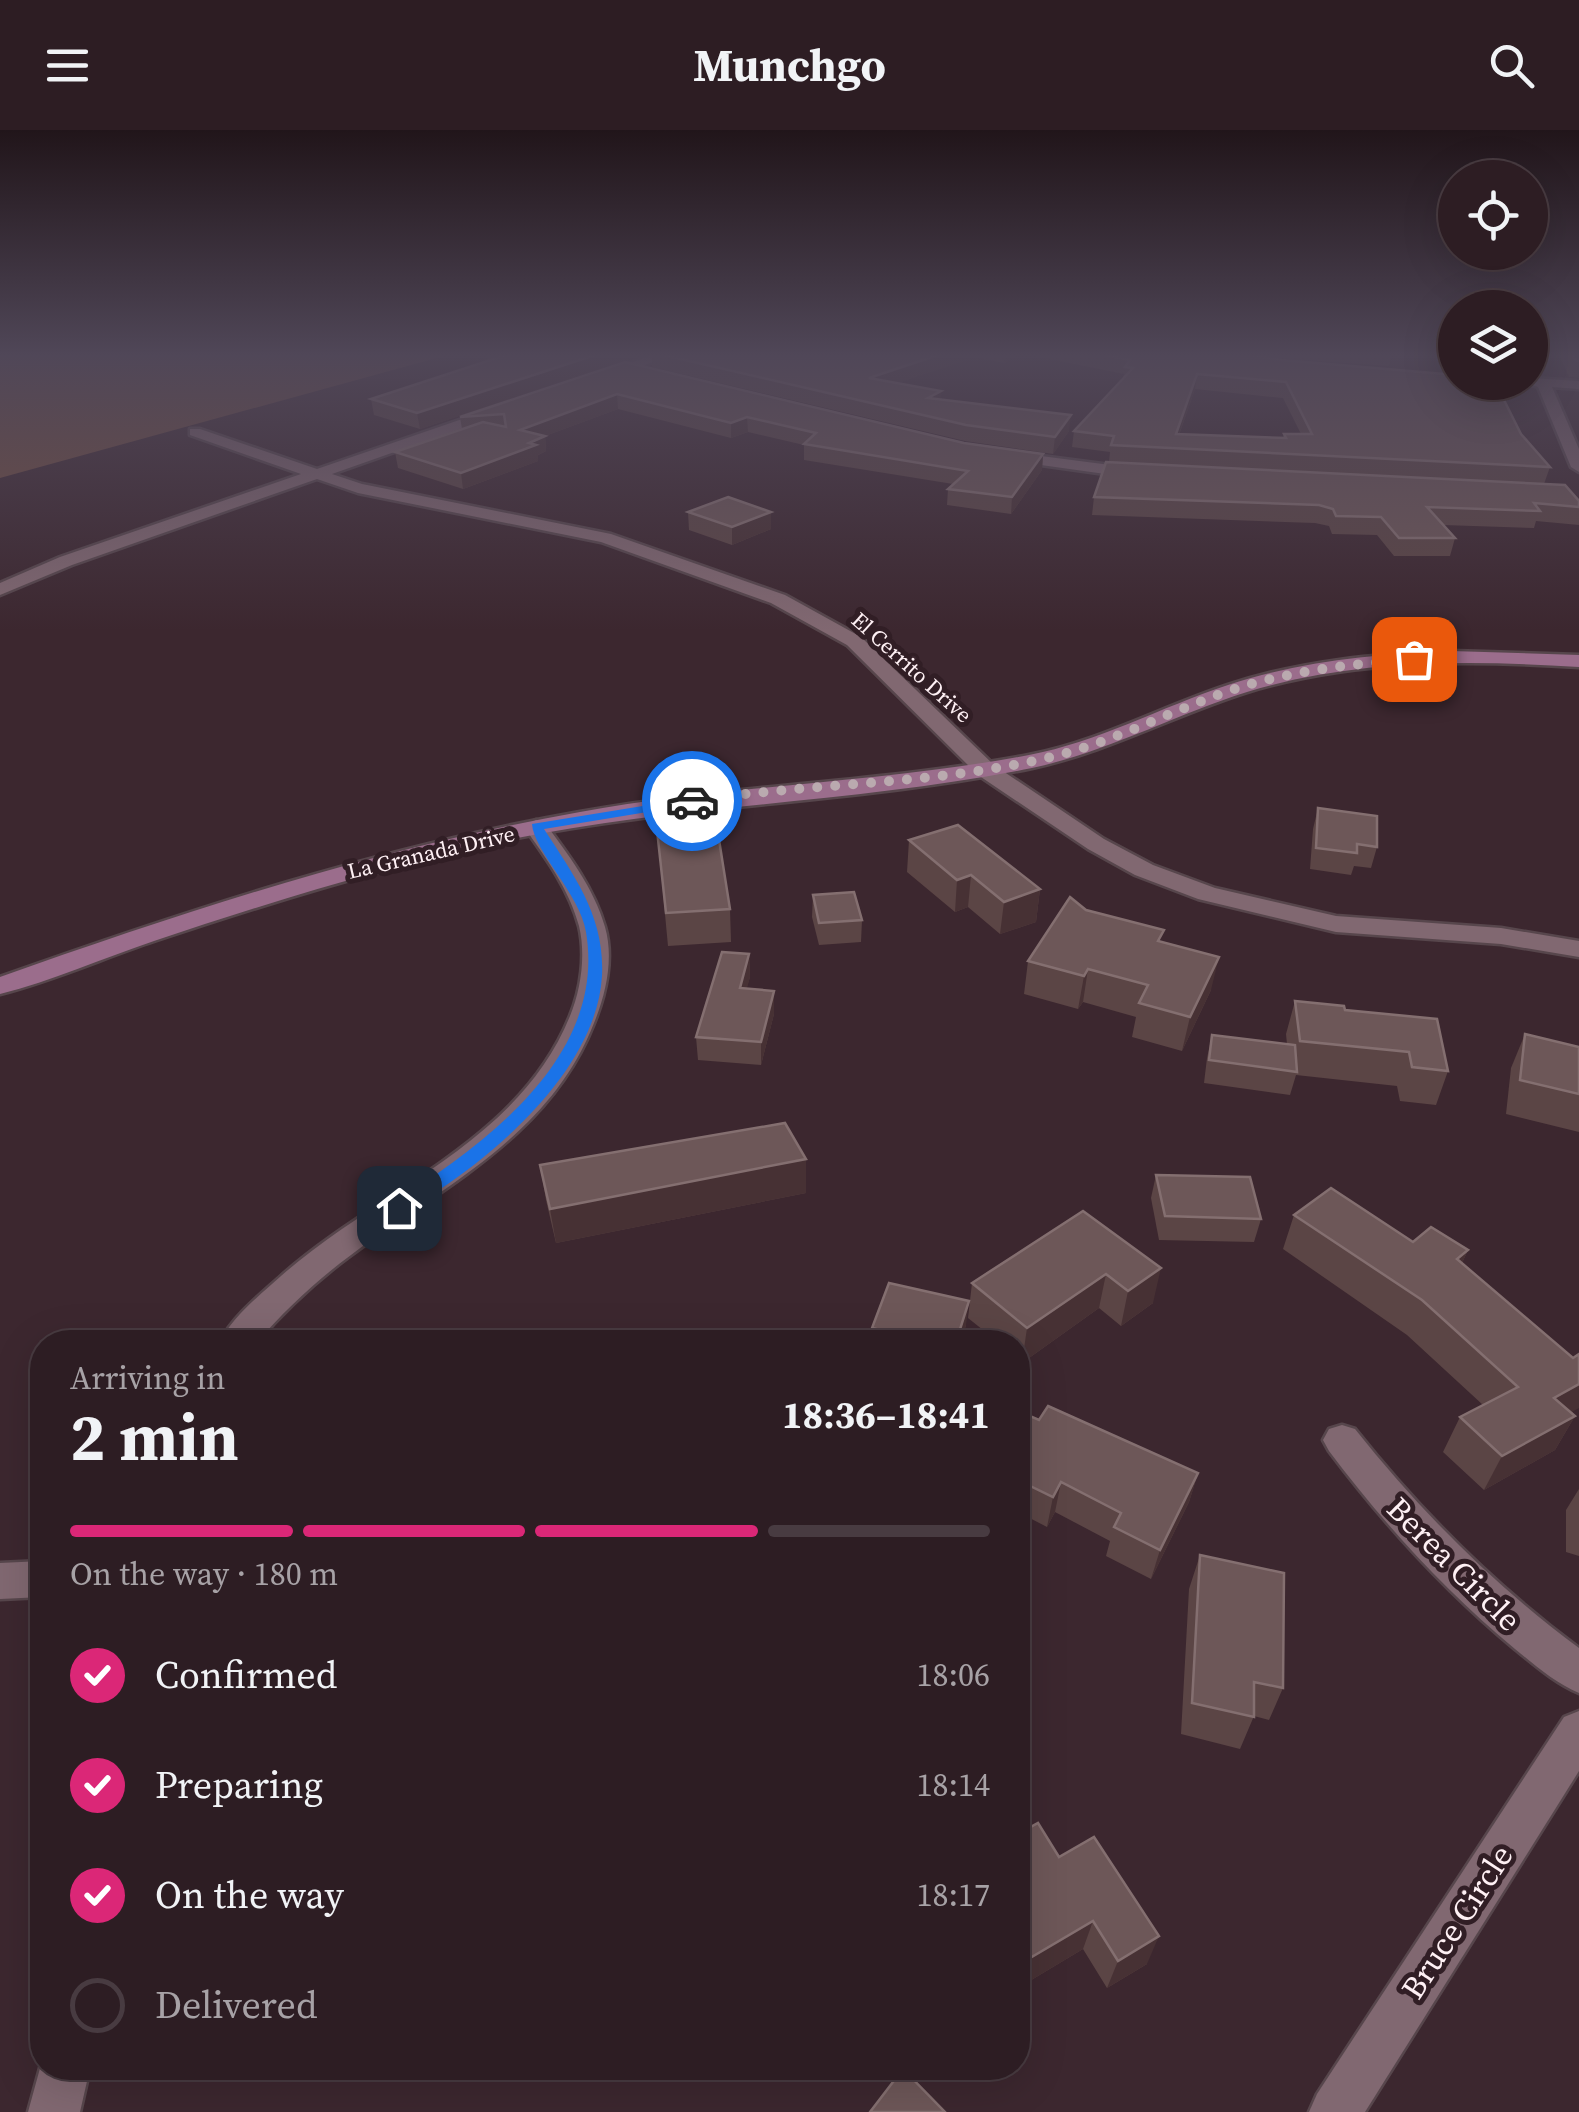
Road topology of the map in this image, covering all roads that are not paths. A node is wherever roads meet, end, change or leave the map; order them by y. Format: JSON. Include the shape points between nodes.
{"nodes":[{"id":1,"x":235,"y":446,"type":"edge"},
{"id":2,"x":393,"y":446,"type":"edge"},
{"id":3,"x":982,"y":452,"type":"edge"},
{"id":4,"x":310,"y":474,"type":"junction"},
{"id":5,"x":1166,"y":476,"type":"edge"},
{"id":6,"x":0,"y":590,"type":"edge"},
{"id":7,"x":1579,"y":661,"type":"edge"},
{"id":8,"x":986,"y":770,"type":"junction"},
{"id":9,"x":536,"y":827,"type":"junction"},
{"id":10,"x":1579,"y":949,"type":"edge"},
{"id":11,"x":0,"y":986,"type":"edge"},
{"id":12,"x":249,"y":1330,"type":"edge"},
{"id":13,"x":1342,"y":1440,"type":"dead end"},
{"id":14,"x":30,"y":1580,"type":"edge"},
{"id":15,"x":0,"y":1582,"type":"edge"},
{"id":16,"x":1579,"y":1674,"type":"edge"},
{"id":17,"x":1579,"y":1732,"type":"edge"},
{"id":18,"x":63,"y":2080,"type":"edge"},
{"id":19,"x":54,"y":2112,"type":"edge"},
{"id":20,"x":1335,"y":2112,"type":"edge"}],
"edges":[{"from":1,"to":4,"type":"street","name":"El Cerrito Drive"},
{"from":2,"to":4,"type":"street"},
{"from":3,"to":5,"type":"street"},
{"from":4,"to":6,"type":"street"},
{"from":4,"to":8,"type":"street","name":"El Cerrito Drive","via":[[605,538],[778,600],[854,642]]},
{"from":7,"to":8,"type":"street","name":"La Granada Drive","via":[[1452,657],[1298,673],[1242,687],[1097,744]]},
{"from":8,"to":9,"type":"street","name":"La Granada Drive","via":[[700,800]]},
{"from":8,"to":10,"type":"street","name":"El Cerrito Drive","via":[[1096,844],[1207,894],[1336,924]]},
{"from":9,"to":11,"type":"street","name":"La Granada Drive","via":[[277,891]]},
{"from":9,"to":12,"type":"street","via":[[584,902],[593,932],[595,979],[579,1034],[509,1128],[339,1247]]},
{"from":13,"to":16,"type":"street","name":"Berea Circle","via":[[1449,1567]]},
{"from":14,"to":15,"type":"street"},
{"from":17,"to":20,"type":"street","name":"Bruce Circle"},
{"from":18,"to":19,"type":"street"}]}
